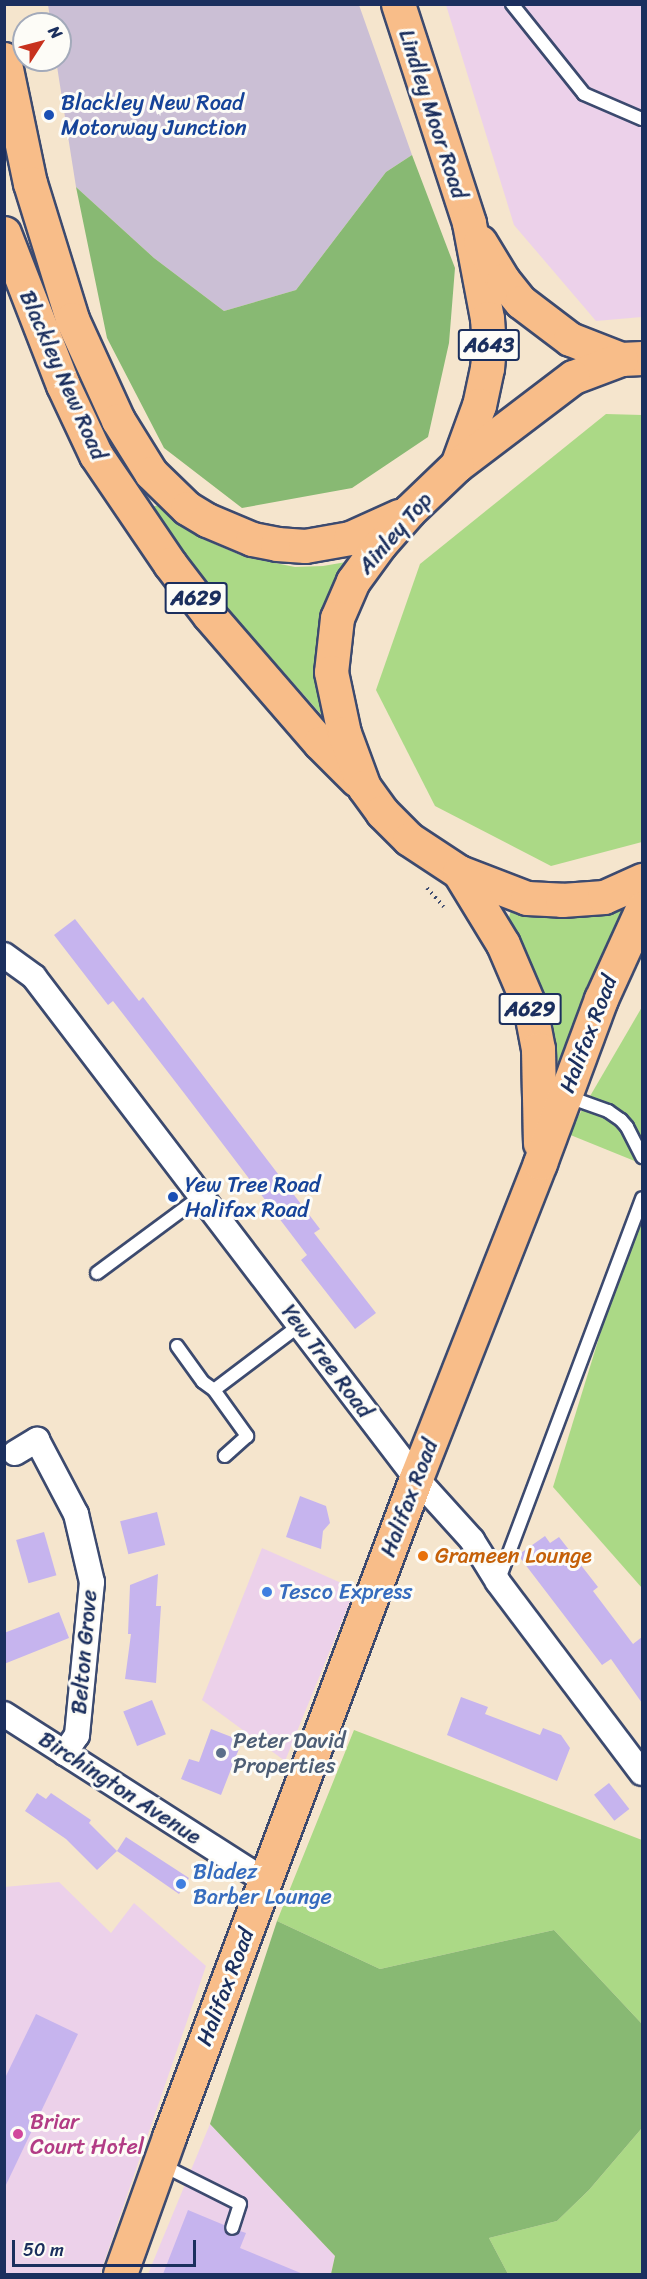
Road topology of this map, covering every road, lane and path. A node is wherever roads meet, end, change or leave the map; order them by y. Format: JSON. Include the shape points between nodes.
{"nodes":[{"id":1,"x":398,"y":4,"type":"edge"},
{"id":2,"x":512,"y":4,"type":"edge"},
{"id":3,"x":4,"y":59,"type":"edge"},
{"id":4,"x":642,"y":119,"type":"edge"},
{"id":5,"x":469,"y":223,"type":"junction"},
{"id":6,"x":4,"y":232,"type":"edge"},
{"id":7,"x":632,"y":358,"type":"edge"},
{"id":8,"x":457,"y":465,"type":"junction"},
{"id":9,"x":409,"y":512,"type":"junction"},
{"id":10,"x":364,"y":787,"type":"junction"},
{"id":11,"x":459,"y":872,"type":"junction"},
{"id":12,"x":642,"y":880,"type":"edge"},
{"id":13,"x":642,"y":909,"type":"edge"},
{"id":14,"x":4,"y":955,"type":"edge"},
{"id":15,"x":565,"y":1096,"type":"junction"},
{"id":16,"x":642,"y":1157,"type":"edge"},
{"id":17,"x":540,"y":1163,"type":"junction"},
{"id":18,"x":201,"y":1196,"type":"junction"},
{"id":19,"x":642,"y":1198,"type":"edge"},
{"id":20,"x":97,"y":1273,"type":"dead end"},
{"id":21,"x":300,"y":1325,"type":"junction"},
{"id":22,"x":177,"y":1346,"type":"dead end"},
{"id":23,"x":214,"y":1390,"type":"junction"},
{"id":24,"x":15,"y":1453,"type":"dead end"},
{"id":25,"x":225,"y":1455,"type":"dead end"},
{"id":26,"x":417,"y":1478,"type":"junction"},
{"id":27,"x":498,"y":1582,"type":"junction"},
{"id":28,"x":4,"y":1714,"type":"edge"},
{"id":29,"x":65,"y":1753,"type":"junction"},
{"id":30,"x":642,"y":1773,"type":"edge"},
{"id":31,"x":266,"y":1881,"type":"junction"},
{"id":32,"x":159,"y":2164,"type":"junction"},
{"id":33,"x":231,"y":2228,"type":"dead end"},
{"id":34,"x":120,"y":2274,"type":"edge"}],
"edges":[{"from":1,"to":5,"type":"main road","name":"Lindley Moor Road","number":"A643"},
{"from":2,"to":4,"type":"lane","via":[[584,94]]},
{"from":3,"to":9,"type":"main road","name":"Blackley New Road","number":"A629","via":[[30,183],[72,319],[118,420],[157,479],[187,508],[207,520],[252,539],[277,544],[305,546],[350,538]]},
{"from":5,"to":7,"type":"main road","name":"Lindley Moor Road","number":"A643","via":[[521,302],[570,339]]},
{"from":5,"to":8,"type":"main road","name":"Lindley Moor Road","number":"A643","via":[[489,346],[479,405]]},
{"from":6,"to":10,"type":"main road","name":"Blackley New Road","number":"A629","via":[[63,385],[96,456],[209,615],[320,743]]},
{"from":7,"to":8,"type":"main road","name":"Ainley Top","number":"A629","via":[[573,377]]},
{"from":8,"to":9,"type":"main road","name":"Ainley Top","number":"A629"},
{"from":9,"to":10,"type":"main road","name":"Ainley Top","number":"A629","via":[[353,581],[338,618],[331,672],[344,733]]},
{"from":10,"to":11,"type":"main road","name":"Ainley Top","number":"A629","via":[[409,839]]},
{"from":11,"to":12,"type":"main road","name":"Ainley Top","number":"A629","via":[[527,898],[562,900],[604,897]]},
{"from":11,"to":17,"type":"main road","name":"Halifax Road","number":"A629","via":[[503,944],[530,1007],[538,1049]]},
{"from":13,"to":15,"type":"main road","name":"Halifax Road","number":"A629","via":[[601,999]]},
{"from":14,"to":18,"type":"street","name":"Yew Tree Road","via":[[34,977]]},
{"from":15,"to":16,"type":"lane","via":[[608,1111],[621,1120]]},
{"from":15,"to":17,"type":"main road","name":"Halifax Road","number":"A629"},
{"from":17,"to":26,"type":"main road","name":"Halifax Road","number":"A629"},
{"from":18,"to":20,"type":"lane"},
{"from":18,"to":21,"type":"street","name":"Yew Tree Road"},
{"from":19,"to":27,"type":"lane"},
{"from":21,"to":23,"type":"lane"},
{"from":21,"to":26,"type":"street","name":"Yew Tree Road"},
{"from":22,"to":23,"type":"lane","via":[[203,1382]]},
{"from":23,"to":25,"type":"lane","via":[[247,1436]]},
{"from":24,"to":29,"type":"street","name":"Belton Grove","via":[[37,1440],[75,1514],[92,1582],[77,1735]]},
{"from":26,"to":27,"type":"street","name":"Yew Tree Road","via":[[472,1540]]},
{"from":26,"to":31,"type":"main road","name":"Halifax Road","number":"A629"},
{"from":27,"to":30,"type":"street","name":"Yew Tree Road"},
{"from":28,"to":29,"type":"street","name":"Birchington Avenue"},
{"from":29,"to":31,"type":"street","name":"Birchington Avenue"},
{"from":31,"to":32,"type":"main road","name":"Halifax Road","number":"A629"},
{"from":32,"to":33,"type":"lane","via":[[240,2204]]},
{"from":32,"to":34,"type":"main road","name":"Halifax Road","number":"A629"}]}
